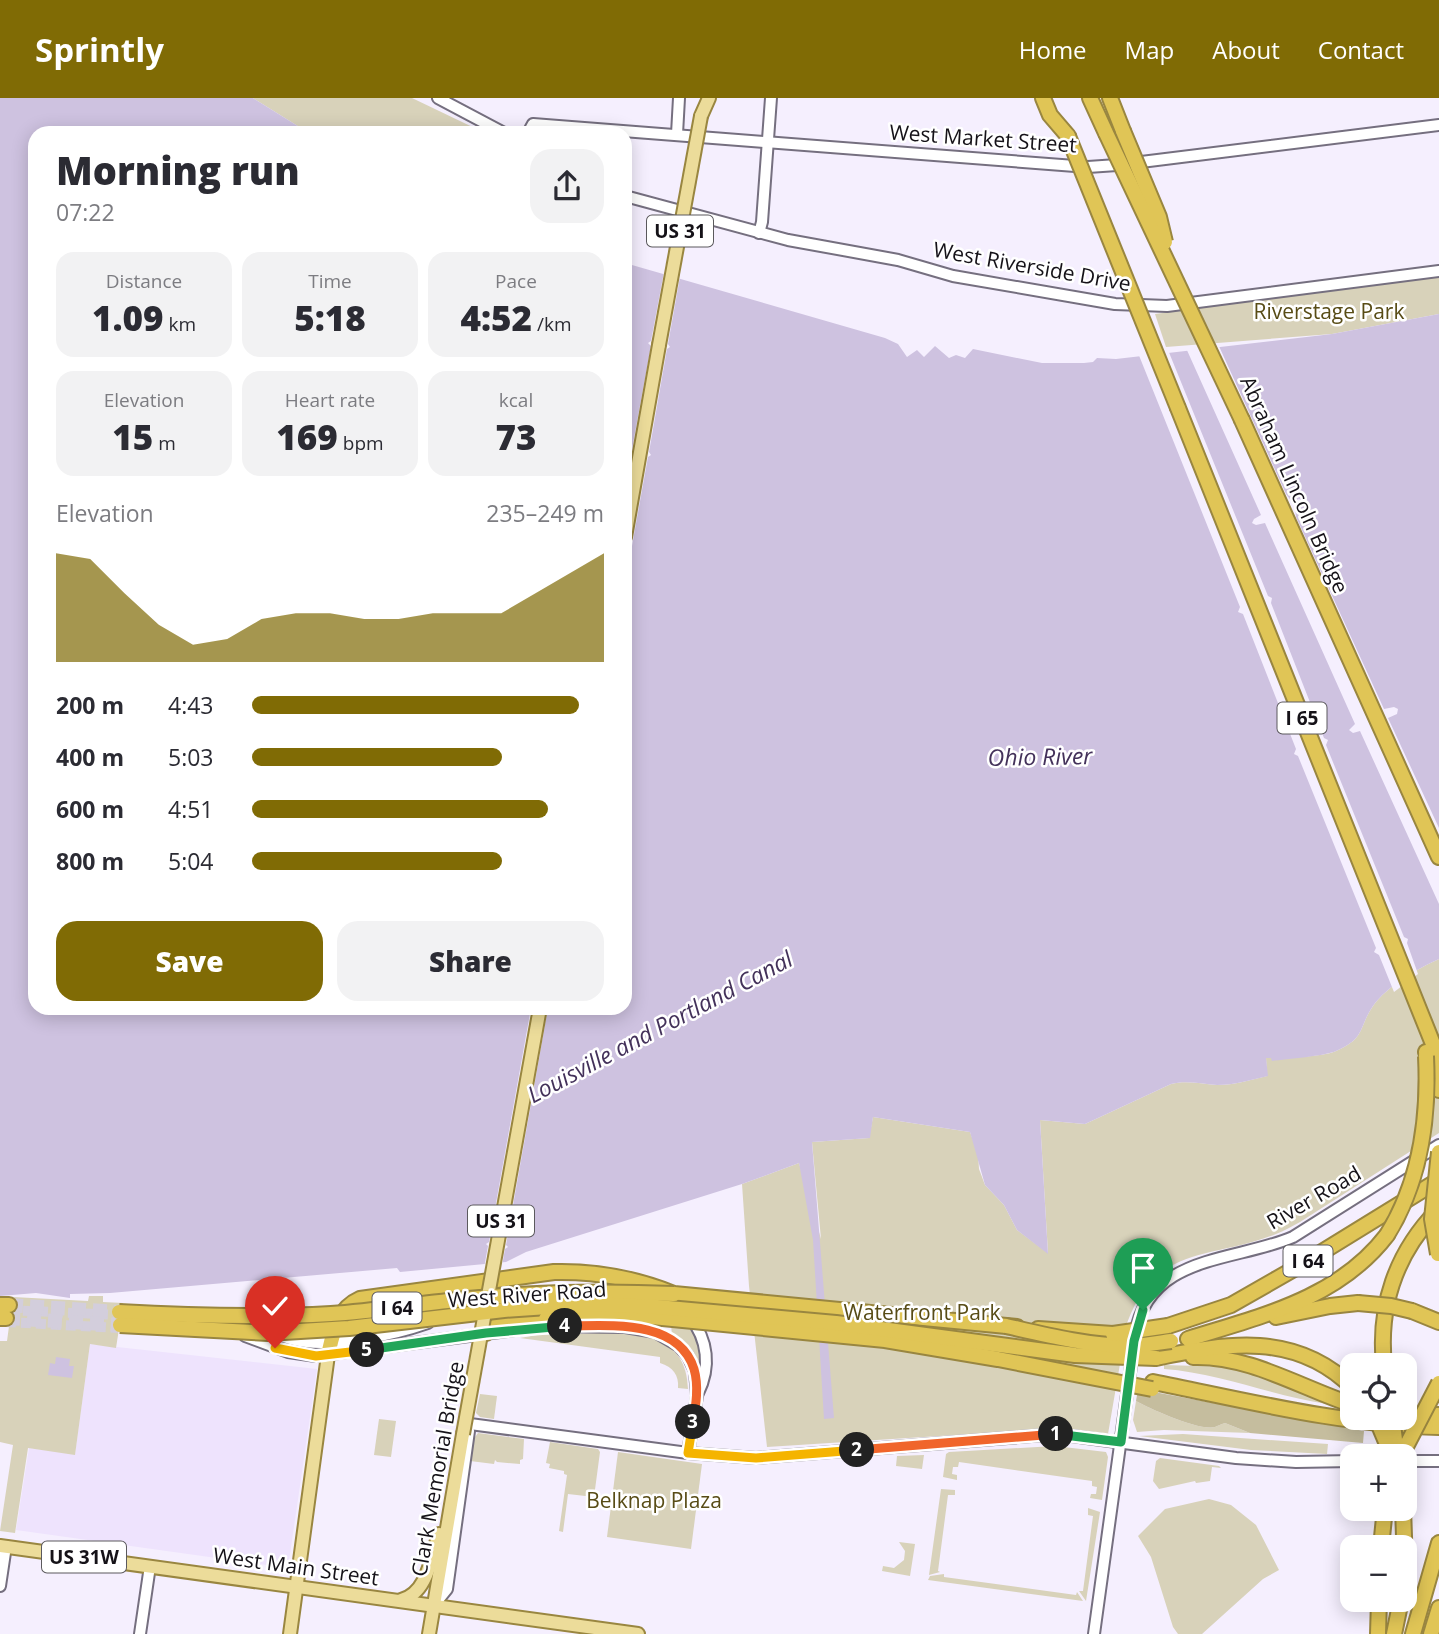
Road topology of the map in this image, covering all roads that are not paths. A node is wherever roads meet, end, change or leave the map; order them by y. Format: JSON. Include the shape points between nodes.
{"nodes":[{"id":1,"x":438,"y":98,"type":"edge"},
{"id":2,"x":679,"y":98,"type":"edge"},
{"id":3,"x":704,"y":98,"type":"edge"},
{"id":4,"x":771,"y":98,"type":"edge"},
{"id":5,"x":1043,"y":98,"type":"edge"},
{"id":6,"x":1053,"y":98,"type":"edge"},
{"id":7,"x":1090,"y":98,"type":"edge"},
{"id":8,"x":1110,"y":98,"type":"edge"},
{"id":9,"x":1439,"y":125,"type":"edge"},
{"id":10,"x":491,"y":126,"type":"edge"},
{"id":11,"x":532,"y":126,"type":"edge"},
{"id":12,"x":562,"y":126,"type":"edge"},
{"id":13,"x":632,"y":131,"type":"edge"},
{"id":14,"x":677,"y":134,"type":"junction"},
{"id":15,"x":1068,"y":136,"type":"junction"},
{"id":16,"x":768,"y":142,"type":"junction"},
{"id":17,"x":632,"y":198,"type":"edge"},
{"id":18,"x":759,"y":233,"type":"junction"},
{"id":19,"x":1439,"y":271,"type":"edge"},
{"id":20,"x":1176,"y":280,"type":"junction"},
{"id":21,"x":632,"y":498,"type":"edge"},
{"id":22,"x":1439,"y":858,"type":"edge"},
{"id":23,"x":539,"y":1015,"type":"edge"},
{"id":24,"x":1433,"y":1057,"type":"edge"},
{"id":25,"x":1439,"y":1090,"type":"edge"},
{"id":26,"x":1439,"y":1145,"type":"edge"},
{"id":27,"x":1439,"y":1152,"type":"edge"},
{"id":28,"x":1439,"y":1180,"type":"edge"},
{"id":29,"x":1439,"y":1209,"type":"edge"},
{"id":30,"x":1439,"y":1217,"type":"edge"},
{"id":31,"x":1438,"y":1256,"type":"edge"},
{"id":32,"x":674,"y":1294,"type":"junction"},
{"id":33,"x":487,"y":1314,"type":"junction"},
{"id":34,"x":119,"y":1320,"type":"junction"},
{"id":35,"x":1439,"y":1322,"type":"edge"},
{"id":36,"x":486,"y":1333,"type":"junction"},
{"id":37,"x":1170,"y":1334,"type":"junction"},
{"id":38,"x":933,"y":1336,"type":"junction"},
{"id":39,"x":1188,"y":1339,"type":"junction"},
{"id":40,"x":330,"y":1348,"type":"junction"},
{"id":41,"x":1385,"y":1353,"type":"edge"},
{"id":42,"x":1386,"y":1353,"type":"edge"},
{"id":43,"x":1156,"y":1358,"type":"junction"},
{"id":44,"x":1340,"y":1378,"type":"edge"},
{"id":45,"x":1439,"y":1382,"type":"edge"},
{"id":46,"x":1152,"y":1385,"type":"junction"},
{"id":47,"x":697,"y":1396,"type":"junction"},
{"id":48,"x":1340,"y":1400,"type":"edge"},
{"id":49,"x":1439,"y":1415,"type":"edge"},
{"id":50,"x":1417,"y":1416,"type":"edge"},
{"id":51,"x":470,"y":1424,"type":"junction"},
{"id":52,"x":1439,"y":1427,"type":"edge"},
{"id":53,"x":1121,"y":1442,"type":"junction"},
{"id":54,"x":1403,"y":1444,"type":"edge"},
{"id":55,"x":688,"y":1453,"type":"junction"},
{"id":56,"x":1340,"y":1461,"type":"edge"},
{"id":57,"x":1417,"y":1461,"type":"edge"},
{"id":58,"x":1439,"y":1461,"type":"edge"},
{"id":59,"x":449,"y":1513,"type":"junction"},
{"id":60,"x":1439,"y":1543,"type":"edge"},
{"id":61,"x":3,"y":1546,"type":"edge"},
{"id":62,"x":150,"y":1566,"type":"junction"},
{"id":63,"x":0,"y":1586,"type":"edge"},
{"id":64,"x":297,"y":1586,"type":"junction"},
{"id":65,"x":401,"y":1600,"type":"junction"},
{"id":66,"x":433,"y":1605,"type":"junction"},
{"id":67,"x":1439,"y":1608,"type":"edge"},
{"id":68,"x":1379,"y":1612,"type":"edge"},
{"id":69,"x":1399,"y":1612,"type":"edge"},
{"id":70,"x":586,"y":1630,"type":"edge"},
{"id":71,"x":140,"y":1634,"type":"edge"},
{"id":72,"x":290,"y":1634,"type":"edge"},
{"id":73,"x":429,"y":1634,"type":"edge"},
{"id":74,"x":638,"y":1634,"type":"edge"},
{"id":75,"x":1094,"y":1634,"type":"edge"},
{"id":76,"x":1378,"y":1634,"type":"edge"},
{"id":77,"x":1394,"y":1634,"type":"edge"},
{"id":78,"x":1413,"y":1634,"type":"edge"},
{"id":79,"x":1431,"y":1634,"type":"edge"}],
"edges":[{"from":1,"to":10,"type":"street"},
{"from":2,"to":14,"type":"street"},
{"from":3,"to":21,"type":"main road","number":"US 31","bridge":true},
{"from":4,"to":16,"type":"street"},
{"from":5,"to":15,"type":"highway"},
{"from":6,"to":15,"type":"highway","number":"I 65"},
{"from":7,"to":20,"type":"highway","name":"Abraham Lincoln Bridge","bridge":true},
{"from":8,"to":20,"type":"highway","bridge":true,"via":[[1158,217]]},
{"from":9,"to":16,"type":"street","name":"West Market Street","via":[[1088,167]]},
{"from":11,"to":12,"type":"street","name":"West Market Street"},
{"from":13,"to":14,"type":"street","name":"West Market Street"},
{"from":14,"to":16,"type":"street","name":"West Market Street"},
{"from":15,"to":24,"type":"highway","number":"I 65","bridge":true},
{"from":16,"to":18,"type":"street"},
{"from":17,"to":18,"type":"street","name":"West Riverside Drive"},
{"from":18,"to":19,"type":"street","name":"West Riverside Drive","via":[[898,260],[953,276],[1115,304],[1167,306]]},
{"from":20,"to":22,"type":"highway","name":"Abraham Lincoln Bridge","bridge":true},
{"from":23,"to":59,"type":"main road","name":"Clark Memorial Bridge","number":"US 31","bridge":true},
{"from":24,"to":25,"type":"highway"},
{"from":24,"to":39,"type":"highway","bridge":true,"via":[[1413,1176],[1387,1235],[1360,1265],[1326,1289]]},
{"from":26,"to":53,"type":"street","name":"River Road","via":[[1293,1237],[1171,1276],[1139,1317]]},
{"from":27,"to":31,"type":"highway","bridge":true,"via":[[1432,1219]]},
{"from":28,"to":37,"type":"highway","number":"I 64","via":[[1301,1265]]},
{"from":29,"to":41,"type":"highway","via":[[1411,1243],[1392,1283],[1382,1322]]},
{"from":30,"to":42,"type":"highway","via":[[1412,1249],[1394,1288]]},
{"from":32,"to":34,"type":"highway","number":"I 64","bridge":true,"via":[[531,1294],[286,1317]]},
{"from":32,"to":37,"type":"highway","number":"I 64","bridge":true,"via":[[1006,1326]]},
{"from":32,"to":40,"type":"highway","bridge":true,"via":[[649,1284],[566,1272],[371,1296],[344,1308]]},
{"from":33,"to":36,"type":"street"},
{"from":33,"to":40,"type":"street","name":"West River Road","via":[[338,1342]]},
{"from":33,"to":47,"type":"street","name":"West River Road","via":[[594,1306],[685,1314],[701,1335],[706,1355],[704,1382]]},
{"from":34,"to":38,"type":"highway","number":"I 64","bridge":true,"via":[[268,1333],[592,1304],[836,1323]]},
{"from":34,"to":40,"type":"street","name":"West River Road","via":[[237,1321]]},
{"from":35,"to":39,"type":"highway","bridge":true,"via":[[1391,1306],[1357,1303]]},
{"from":36,"to":40,"type":"street","name":"West River Road"},
{"from":36,"to":46,"type":"highway","bridge":true,"via":[[503,1324],[546,1319],[642,1316],[871,1339]]},
{"from":36,"to":47,"type":"street","name":"West River Road","via":[[596,1326],[661,1334],[688,1356],[695,1371]]},
{"from":36,"to":51,"type":"street"},
{"from":37,"to":39,"type":"highway"},
{"from":38,"to":43,"type":"highway","bridge":true,"via":[[1075,1355]]},
{"from":38,"to":46,"type":"highway","number":"I 64","bridge":true},
{"from":40,"to":64,"type":"main road"},
{"from":43,"to":44,"type":"highway","via":[[1230,1345],[1263,1345],[1306,1356]]},
{"from":43,"to":48,"type":"highway","via":[[1205,1356],[1249,1365]]},
{"from":45,"to":54,"type":"highway","bridge":true},
{"from":46,"to":52,"type":"highway","number":"I 64","via":[[1367,1423]]},
{"from":47,"to":55,"type":"street"},
{"from":49,"to":50,"type":"highway"},
{"from":51,"to":55,"type":"street"},
{"from":51,"to":66,"type":"street","via":[[447,1589]]},
{"from":53,"to":55,"type":"street","via":[[1048,1434],[762,1458]]},
{"from":53,"to":56,"type":"street","via":[[1236,1458]]},
{"from":53,"to":75,"type":"street","name":"River Road"},
{"from":57,"to":58,"type":"street"},
{"from":59,"to":65,"type":"main road","via":[[423,1582],[413,1595]]},
{"from":59,"to":66,"type":"main road","name":"Clark Memorial Bridge","number":"US 31"},
{"from":60,"to":78,"type":"highway"},
{"from":61,"to":62,"type":"main road","name":"West Main Street","number":"US 31W"},
{"from":61,"to":63,"type":"street"},
{"from":62,"to":64,"type":"main road","name":"West Main Street","number":"US 31W"},
{"from":62,"to":71,"type":"street"},
{"from":64,"to":65,"type":"main road","name":"West Main Street","number":"US 31W"},
{"from":64,"to":72,"type":"main road"},
{"from":65,"to":66,"type":"main road","name":"West Main Street"},
{"from":66,"to":70,"type":"main road","name":"West Main Street"},
{"from":66,"to":73,"type":"main road","name":"Clark Memorial Bridge"},
{"from":67,"to":79,"type":"highway"},
{"from":68,"to":76,"type":"highway"},
{"from":69,"to":77,"type":"highway"},
{"from":70,"to":74,"type":"main road","name":"West Main Street"}]}
